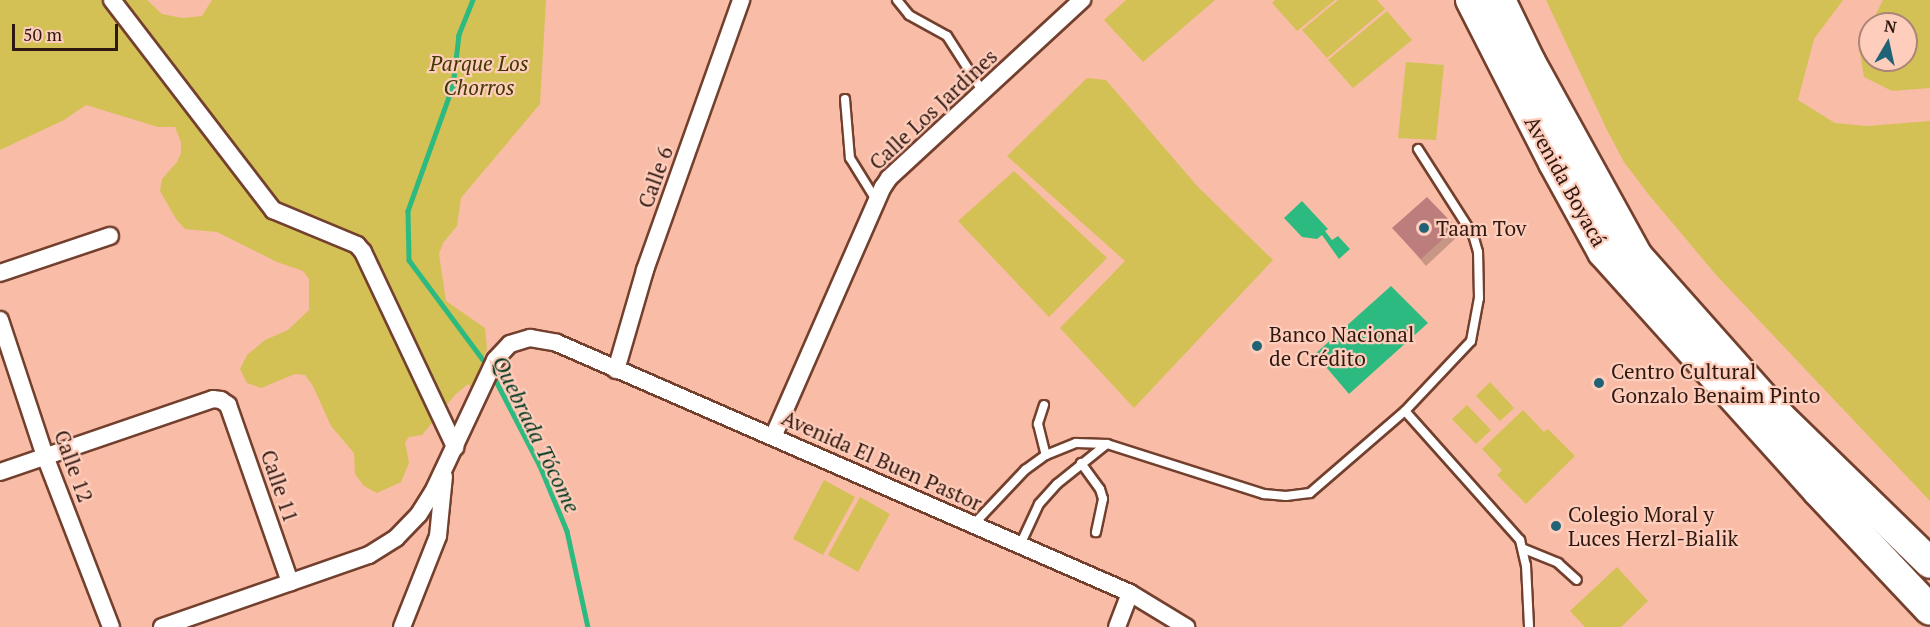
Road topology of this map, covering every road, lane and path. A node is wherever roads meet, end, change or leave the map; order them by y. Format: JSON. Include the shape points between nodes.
{"nodes":[{"id":1,"x":112,"y":0,"type":"edge"},
{"id":2,"x":741,"y":0,"type":"edge"},
{"id":3,"x":897,"y":0,"type":"edge"},
{"id":4,"x":1082,"y":0,"type":"edge"},
{"id":5,"x":1471,"y":0,"type":"edge"},
{"id":6,"x":1500,"y":0,"type":"edge"},
{"id":7,"x":983,"y":93,"type":"junction"},
{"id":8,"x":845,"y":99,"type":"dead end"},
{"id":9,"x":1418,"y":149,"type":"dead end"},
{"id":10,"x":876,"y":200,"type":"junction"},
{"id":11,"x":110,"y":236,"type":"dead end"},
{"id":12,"x":0,"y":273,"type":"edge"},
{"id":13,"x":0,"y":320,"type":"edge"},
{"id":14,"x":616,"y":370,"type":"junction"},
{"id":15,"x":1044,"y":405,"type":"dead end"},
{"id":16,"x":1405,"y":411,"type":"junction"},
{"id":17,"x":773,"y":437,"type":"junction"},
{"id":18,"x":1107,"y":444,"type":"junction"},
{"id":19,"x":455,"y":447,"type":"junction"},
{"id":20,"x":1046,"y":455,"type":"junction"},
{"id":21,"x":45,"y":456,"type":"junction"},
{"id":22,"x":1081,"y":463,"type":"junction"},
{"id":23,"x":445,"y":469,"type":"junction"},
{"id":24,"x":0,"y":472,"type":"edge"},
{"id":25,"x":973,"y":525,"type":"junction"},
{"id":26,"x":1096,"y":532,"type":"dead end"},
{"id":27,"x":1020,"y":545,"type":"junction"},
{"id":28,"x":1524,"y":549,"type":"junction"},
{"id":29,"x":1930,"y":563,"type":"edge"},
{"id":30,"x":1577,"y":580,"type":"dead end"},
{"id":31,"x":290,"y":582,"type":"junction"},
{"id":32,"x":1130,"y":593,"type":"junction"},
{"id":33,"x":1930,"y":610,"type":"edge"},
{"id":34,"x":111,"y":627,"type":"edge"},
{"id":35,"x":162,"y":627,"type":"edge"},
{"id":36,"x":402,"y":627,"type":"edge"},
{"id":37,"x":1117,"y":627,"type":"edge"},
{"id":38,"x":1186,"y":627,"type":"edge"},
{"id":39,"x":1528,"y":627,"type":"edge"}],
"edges":[{"from":1,"to":19,"type":"street","via":[[273,210],[357,245],[363,252]]},
{"from":2,"to":14,"type":"street","name":"Calle 6","via":[[645,270]]},
{"from":3,"to":7,"type":"lane","via":[[909,15],[947,36]]},
{"from":4,"to":7,"type":"street","name":"Calle Los Jardines"},
{"from":5,"to":33,"type":"highway","name":"Avenida Boyacá","via":[[1603,252]]},
{"from":6,"to":29,"type":"highway","name":"Avenida Boyacá","via":[[1637,256],[1778,415]]},
{"from":7,"to":10,"type":"street","name":"Calle Los Jardines","via":[[889,178]]},
{"from":8,"to":10,"type":"lane","via":[[850,158]]},
{"from":9,"to":16,"type":"lane","via":[[1473,235],[1478,252],[1479,298],[1471,341]]},
{"from":10,"to":17,"type":"street","name":"Calle Los Jardines"},
{"from":11,"to":12,"type":"street"},
{"from":13,"to":21,"type":"street","name":"Calle 12"},
{"from":14,"to":17,"type":"street","name":"Avenida El Buen Pastor"},
{"from":14,"to":19,"type":"street","name":"Avenida El Buen Pastor","via":[[557,343],[521,339],[501,351]]},
{"from":15,"to":20,"type":"lane","via":[[1038,424]]},
{"from":16,"to":18,"type":"lane","via":[[1310,493],[1286,496],[1264,494]]},
{"from":16,"to":28,"type":"lane"},
{"from":17,"to":25,"type":"street","name":"Avenida El Buen Pastor"},
{"from":18,"to":20,"type":"lane","via":[[1076,443]]},
{"from":18,"to":22,"type":"lane"},
{"from":19,"to":23,"type":"street","name":"Avenida El Buen Pastor"},
{"from":20,"to":25,"type":"lane","via":[[1013,480]]},
{"from":21,"to":24,"type":"street"},
{"from":21,"to":31,"type":"street","name":"Calle 11","via":[[213,399],[221,400],[228,405]]},
{"from":21,"to":34,"type":"street","name":"Calle 12"},
{"from":22,"to":26,"type":"lane","via":[[1103,499]]},
{"from":22,"to":27,"type":"lane","via":[[1039,504]]},
{"from":23,"to":31,"type":"street","via":[[419,514],[384,546],[369,555]]},
{"from":23,"to":36,"type":"street","via":[[438,536]]},
{"from":25,"to":27,"type":"street","name":"Avenida El Buen Pastor"},
{"from":27,"to":32,"type":"street","name":"Avenida El Buen Pastor"},
{"from":28,"to":30,"type":"lane","via":[[1558,562]]},
{"from":28,"to":39,"type":"lane"},
{"from":31,"to":35,"type":"street"},
{"from":32,"to":37,"type":"street"},
{"from":32,"to":38,"type":"street","name":"Avenida El Buen Pastor"}]}
